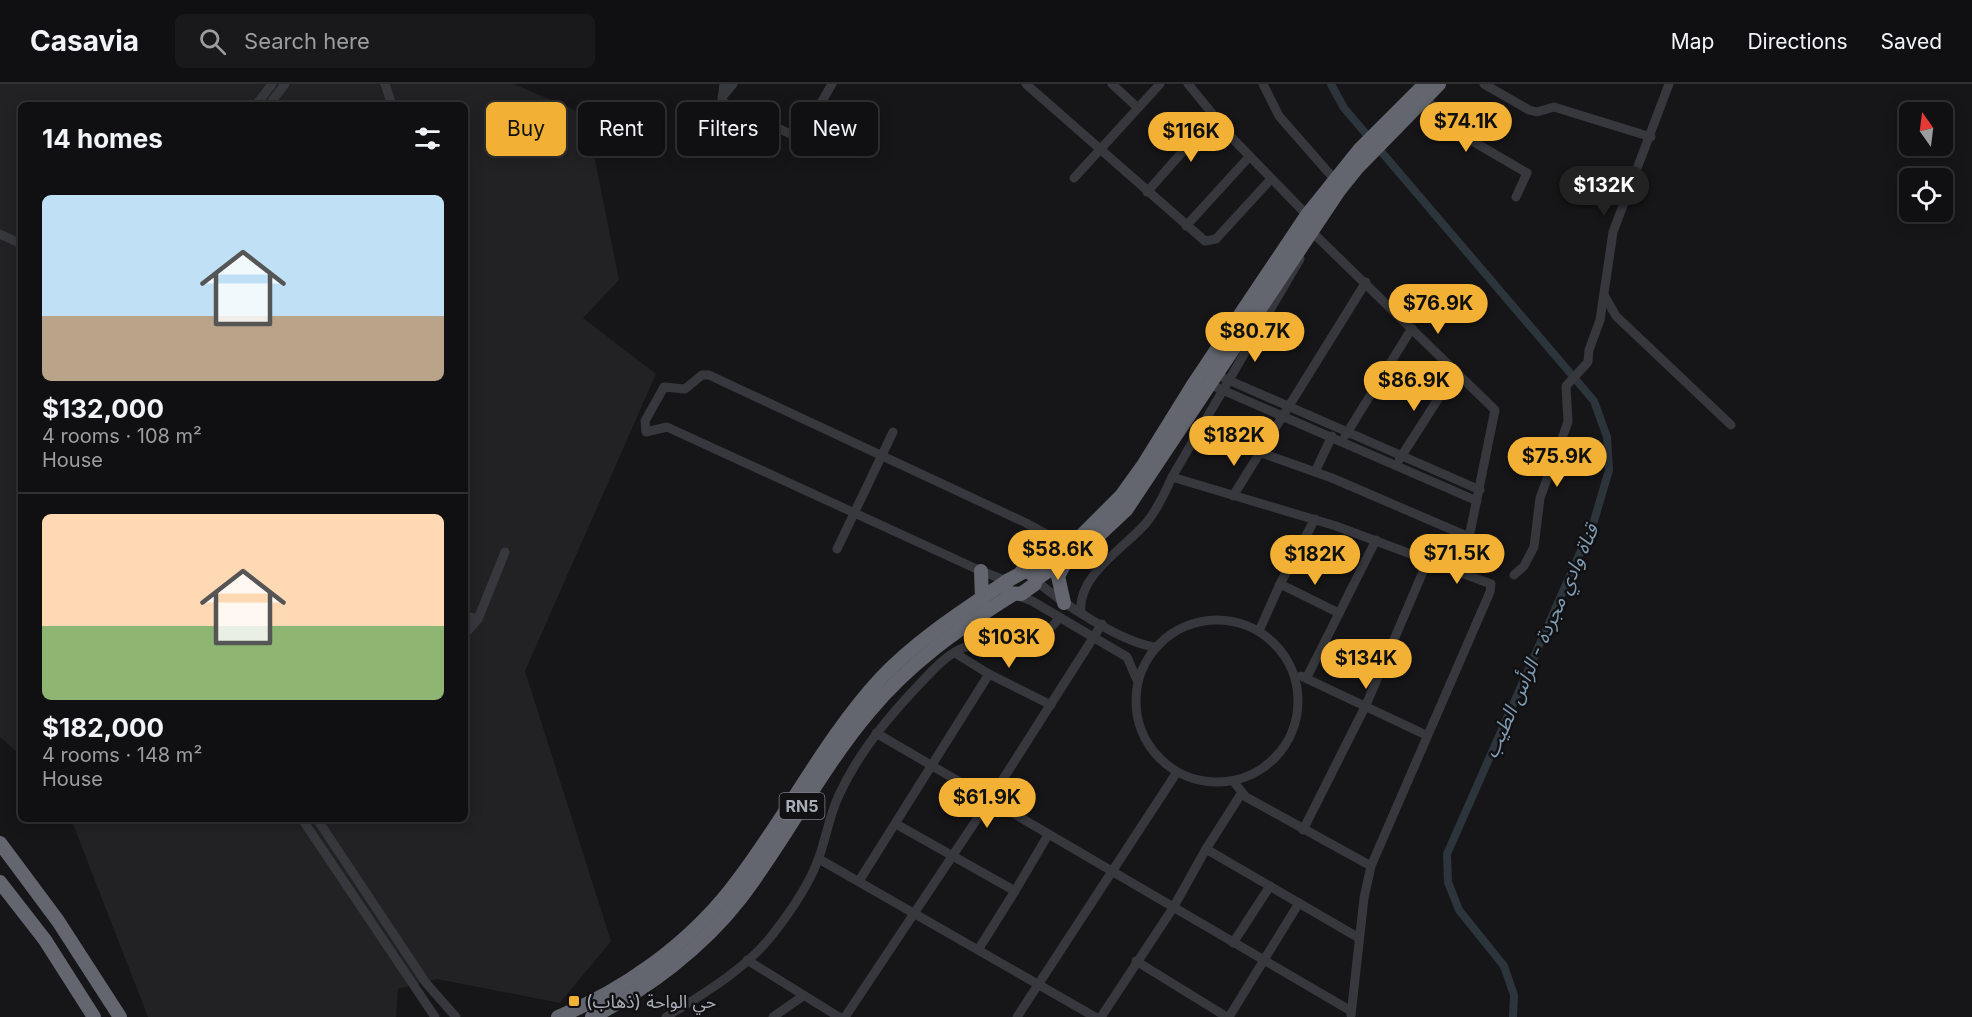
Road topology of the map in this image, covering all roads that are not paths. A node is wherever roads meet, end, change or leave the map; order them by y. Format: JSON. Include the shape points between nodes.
{"nodes":[{"id":1,"x":272,"y":84,"type":"edge"},
{"id":2,"x":285,"y":84,"type":"edge"},
{"id":3,"x":385,"y":84,"type":"edge"},
{"id":4,"x":724,"y":84,"type":"edge"},
{"id":5,"x":733,"y":84,"type":"edge"},
{"id":6,"x":832,"y":84,"type":"edge"},
{"id":7,"x":1026,"y":84,"type":"edge"},
{"id":8,"x":1112,"y":84,"type":"edge"},
{"id":9,"x":1160,"y":84,"type":"edge"},
{"id":10,"x":1188,"y":84,"type":"edge"},
{"id":11,"x":1263,"y":84,"type":"edge"},
{"id":12,"x":1425,"y":84,"type":"edge"},
{"id":13,"x":1439,"y":84,"type":"edge"},
{"id":14,"x":1484,"y":84,"type":"edge"},
{"id":15,"x":1669,"y":84,"type":"edge"},
{"id":16,"x":722,"y":97,"type":"junction"},
{"id":17,"x":1425,"y":99,"type":"junction"},
{"id":18,"x":258,"y":102,"type":"edge"},
{"id":19,"x":271,"y":102,"type":"edge"},
{"id":20,"x":391,"y":102,"type":"edge"},
{"id":21,"x":1138,"y":108,"type":"junction"},
{"id":22,"x":1214,"y":116,"type":"junction"},
{"id":23,"x":1391,"y":125,"type":"junction"},
{"id":24,"x":1651,"y":137,"type":"junction"},
{"id":25,"x":1102,"y":149,"type":"junction"},
{"id":26,"x":1364,"y":153,"type":"junction"},
{"id":27,"x":1249,"y":157,"type":"junction"},
{"id":28,"x":1074,"y":178,"type":"dead end"},
{"id":29,"x":1271,"y":179,"type":"junction"},
{"id":30,"x":1335,"y":180,"type":"junction"},
{"id":31,"x":1147,"y":192,"type":"junction"},
{"id":32,"x":1516,"y":197,"type":"dead end"},
{"id":33,"x":1307,"y":215,"type":"junction"},
{"id":34,"x":1186,"y":226,"type":"junction"},
{"id":35,"x":1313,"y":233,"type":"junction"},
{"id":36,"x":0,"y":234,"type":"edge"},
{"id":37,"x":18,"y":243,"type":"edge"},
{"id":38,"x":1366,"y":282,"type":"junction"},
{"id":39,"x":1603,"y":293,"type":"junction"},
{"id":40,"x":1412,"y":328,"type":"junction"},
{"id":41,"x":1456,"y":371,"type":"junction"},
{"id":42,"x":1220,"y":383,"type":"junction"},
{"id":43,"x":1288,"y":406,"type":"junction"},
{"id":44,"x":1282,"y":415,"type":"junction"},
{"id":45,"x":1731,"y":425,"type":"dead end"},
{"id":46,"x":893,"y":432,"type":"dead end"},
{"id":47,"x":1332,"y":436,"type":"junction"},
{"id":48,"x":1344,"y":437,"type":"junction"},
{"id":49,"x":1259,"y":452,"type":"junction"},
{"id":50,"x":881,"y":455,"type":"junction"},
{"id":51,"x":1398,"y":461,"type":"junction"},
{"id":52,"x":1315,"y":472,"type":"junction"},
{"id":53,"x":1172,"y":477,"type":"junction"},
{"id":54,"x":1479,"y":490,"type":"junction"},
{"id":55,"x":1233,"y":496,"type":"junction"},
{"id":56,"x":1477,"y":501,"type":"junction"},
{"id":57,"x":854,"y":513,"type":"junction"},
{"id":58,"x":1315,"y":519,"type":"junction"},
{"id":59,"x":1469,"y":537,"type":"junction"},
{"id":60,"x":1376,"y":540,"type":"junction"},
{"id":61,"x":837,"y":549,"type":"dead end"},
{"id":62,"x":505,"y":552,"type":"dead end"},
{"id":63,"x":1067,"y":553,"type":"junction"},
{"id":64,"x":1428,"y":560,"type":"junction"},
{"id":65,"x":1022,"y":571,"type":"junction"},
{"id":66,"x":981,"y":572,"type":"junction"},
{"id":67,"x":1462,"y":572,"type":"junction"},
{"id":68,"x":1514,"y":575,"type":"dead end"},
{"id":69,"x":1035,"y":580,"type":"junction"},
{"id":70,"x":1007,"y":581,"type":"junction"},
{"id":71,"x":1280,"y":584,"type":"junction"},
{"id":72,"x":1014,"y":595,"type":"junction"},
{"id":73,"x":982,"y":599,"type":"junction"},
{"id":74,"x":1064,"y":603,"type":"junction"},
{"id":75,"x":1081,"y":612,"type":"junction"},
{"id":76,"x":1339,"y":613,"type":"junction"},
{"id":77,"x":468,"y":617,"type":"edge"},
{"id":78,"x":1059,"y":618,"type":"junction"},
{"id":79,"x":478,"y":619,"type":"junction"},
{"id":80,"x":1102,"y":624,"type":"junction"},
{"id":81,"x":468,"y":631,"type":"edge"},
{"id":82,"x":1259,"y":631,"type":"junction"},
{"id":83,"x":1094,"y":638,"type":"junction"},
{"id":84,"x":1154,"y":647,"type":"junction"},
{"id":85,"x":955,"y":653,"type":"junction"},
{"id":86,"x":989,"y":674,"type":"junction"},
{"id":87,"x":1296,"y":675,"type":"junction"},
{"id":88,"x":1307,"y":677,"type":"junction"},
{"id":89,"x":1137,"y":680,"type":"junction"},
{"id":90,"x":1051,"y":705,"type":"junction"},
{"id":91,"x":1366,"y":705,"type":"junction"},
{"id":92,"x":876,"y":733,"type":"junction"},
{"id":93,"x":1426,"y":735,"type":"junction"},
{"id":94,"x":933,"y":767,"type":"junction"},
{"id":95,"x":1177,"y":772,"type":"junction"},
{"id":96,"x":1233,"y":781,"type":"junction"},
{"id":97,"x":1241,"y":794,"type":"junction"},
{"id":98,"x":989,"y":801,"type":"junction"},
{"id":99,"x":304,"y":822,"type":"edge"},
{"id":100,"x":319,"y":822,"type":"edge"},
{"id":101,"x":896,"y":825,"type":"junction"},
{"id":102,"x":1303,"y":830,"type":"junction"},
{"id":103,"x":1048,"y":835,"type":"junction"},
{"id":104,"x":0,"y":843,"type":"edge"},
{"id":105,"x":1206,"y":849,"type":"junction"},
{"id":106,"x":952,"y":856,"type":"junction"},
{"id":107,"x":819,"y":859,"type":"junction"},
{"id":108,"x":1371,"y":866,"type":"junction"},
{"id":109,"x":1113,"y":873,"type":"junction"},
{"id":110,"x":859,"y":881,"type":"junction"},
{"id":111,"x":0,"y":882,"type":"edge"},
{"id":112,"x":1270,"y":886,"type":"junction"},
{"id":113,"x":1015,"y":891,"type":"junction"},
{"id":114,"x":1299,"y":903,"type":"junction"},
{"id":115,"x":1173,"y":908,"type":"junction"},
{"id":116,"x":914,"y":915,"type":"junction"},
{"id":117,"x":1359,"y":938,"type":"junction"},
{"id":118,"x":1233,"y":943,"type":"junction"},
{"id":119,"x":978,"y":950,"type":"junction"},
{"id":120,"x":747,"y":960,"type":"junction"},
{"id":121,"x":1136,"y":961,"type":"junction"},
{"id":122,"x":1264,"y":962,"type":"junction"},
{"id":123,"x":1040,"y":984,"type":"junction"},
{"id":124,"x":803,"y":996,"type":"junction"},
{"id":125,"x":1351,"y":1014,"type":"edge"},
{"id":126,"x":94,"y":1017,"type":"edge"},
{"id":127,"x":120,"y":1017,"type":"edge"},
{"id":128,"x":435,"y":1017,"type":"edge"},
{"id":129,"x":456,"y":1017,"type":"edge"},
{"id":130,"x":558,"y":1017,"type":"edge"},
{"id":131,"x":592,"y":1017,"type":"edge"},
{"id":132,"x":666,"y":1017,"type":"edge"},
{"id":133,"x":773,"y":1017,"type":"edge"},
{"id":134,"x":839,"y":1017,"type":"edge"},
{"id":135,"x":845,"y":1017,"type":"edge"},
{"id":136,"x":1017,"y":1017,"type":"edge"},
{"id":137,"x":1095,"y":1017,"type":"edge"},
{"id":138,"x":1101,"y":1017,"type":"edge"},
{"id":139,"x":1228,"y":1017,"type":"edge"}],
"edges":[{"from":1,"to":18,"type":"street"},
{"from":2,"to":19,"type":"street"},
{"from":3,"to":20,"type":"street"},
{"from":4,"to":16,"type":"street"},
{"from":5,"to":16,"type":"street"},
{"from":6,"to":16,"type":"street","via":[[798,136],[733,108]]},
{"from":7,"to":25,"type":"street"},
{"from":8,"to":21,"type":"street"},
{"from":9,"to":21,"type":"street"},
{"from":10,"to":22,"type":"street"},
{"from":11,"to":30,"type":"street","via":[[1279,116]]},
{"from":12,"to":23,"type":"highway","number":"RN5"},
{"from":13,"to":17,"type":"highway","number":"RN5"},
{"from":14,"to":24,"type":"street","via":[[1529,110],[1554,107]]},
{"from":15,"to":24,"type":"street"},
{"from":17,"to":23,"type":"highway","number":"RN5"},
{"from":17,"to":32,"type":"street","via":[[1474,142],[1527,173]]},
{"from":21,"to":25,"type":"street"},
{"from":22,"to":27,"type":"street"},
{"from":22,"to":31,"type":"street"},
{"from":23,"to":26,"type":"highway","number":"RN5"},
{"from":24,"to":39,"type":"street","via":[[1613,232]]},
{"from":25,"to":28,"type":"street"},
{"from":25,"to":31,"type":"street"},
{"from":26,"to":30,"type":"highway","number":"RN5"},
{"from":26,"to":35,"type":"highway","number":"RN5"},
{"from":27,"to":29,"type":"street"},
{"from":27,"to":34,"type":"street"},
{"from":29,"to":33,"type":"street"},
{"from":29,"to":34,"type":"street","via":[[1212,241],[1202,240]]},
{"from":30,"to":33,"type":"highway","number":"RN5"},
{"from":31,"to":34,"type":"street"},
{"from":33,"to":63,"type":"highway","number":"RN5","via":[[1144,464],[1113,505]]},
{"from":35,"to":38,"type":"street"},
{"from":35,"to":42,"type":"highway","number":"RN5"},
{"from":36,"to":37,"type":"street"},
{"from":38,"to":40,"type":"street"},
{"from":38,"to":43,"type":"street"},
{"from":39,"to":45,"type":"street","via":[[1616,316]]},
{"from":39,"to":68,"type":"street","via":[[1588,362],[1567,382],[1569,418],[1540,498],[1534,547]]},
{"from":40,"to":41,"type":"street"},
{"from":40,"to":48,"type":"street"},
{"from":41,"to":51,"type":"street"},
{"from":41,"to":54,"type":"street","via":[[1495,410]]},
{"from":42,"to":43,"type":"street"},
{"from":42,"to":44,"type":"street"},
{"from":42,"to":53,"type":"street"},
{"from":42,"to":63,"type":"highway","number":"RN5","via":[[1125,510],[1100,535]]},
{"from":43,"to":44,"type":"street"},
{"from":43,"to":48,"type":"street"},
{"from":44,"to":47,"type":"street"},
{"from":44,"to":49,"type":"street"},
{"from":46,"to":50,"type":"street"},
{"from":47,"to":48,"type":"street"},
{"from":47,"to":52,"type":"street"},
{"from":48,"to":51,"type":"street"},
{"from":49,"to":52,"type":"street"},
{"from":49,"to":55,"type":"street"},
{"from":50,"to":57,"type":"street"},
{"from":50,"to":57,"type":"street","via":[[705,374],[685,389],[662,388],[645,421],[646,432],[667,427]]},
{"from":50,"to":63,"type":"street","via":[[1026,523]]},
{"from":51,"to":54,"type":"street"},
{"from":51,"to":56,"type":"street"},
{"from":52,"to":59,"type":"street"},
{"from":53,"to":55,"type":"street"},
{"from":53,"to":75,"type":"street","via":[[1151,516],[1088,583],[1081,596]]},
{"from":54,"to":56,"type":"street"},
{"from":55,"to":58,"type":"street"},
{"from":56,"to":59,"type":"street"},
{"from":57,"to":61,"type":"street"},
{"from":57,"to":66,"type":"street"},
{"from":58,"to":60,"type":"street"},
{"from":58,"to":71,"type":"street"},
{"from":59,"to":67,"type":"street"},
{"from":60,"to":64,"type":"street"},
{"from":60,"to":76,"type":"street"},
{"from":62,"to":79,"type":"street"},
{"from":63,"to":65,"type":"highway","number":"RN5"},
{"from":63,"to":69,"type":"highway","number":"RN5"},
{"from":63,"to":74,"type":"highway","via":[[1058,576]]},
{"from":64,"to":67,"type":"street"},
{"from":64,"to":91,"type":"street"},
{"from":65,"to":69,"type":"highway","via":[[1032,573]]},
{"from":65,"to":70,"type":"highway","number":"RN5"},
{"from":66,"to":70,"type":"street"},
{"from":66,"to":73,"type":"highway"},
{"from":67,"to":93,"type":"street","via":[[1489,582],[1492,588]]},
{"from":69,"to":72,"type":"highway","number":"RN5","via":[[1029,590]]},
{"from":69,"to":74,"type":"street"},
{"from":70,"to":72,"type":"highway","via":[[1005,589]]},
{"from":70,"to":73,"type":"highway","number":"RN5"},
{"from":71,"to":76,"type":"street"},
{"from":71,"to":82,"type":"street"},
{"from":72,"to":78,"type":"street"},
{"from":72,"to":131,"type":"highway","number":"RN5","via":[[941,641],[881,697],[845,742],[754,879],[724,917],[658,976]]},
{"from":73,"to":130,"type":"highway","number":"RN5","via":[[920,643],[882,677],[825,749],[741,876],[708,915],[674,947],[627,981]]},
{"from":74,"to":75,"type":"street"},
{"from":75,"to":80,"type":"street"},
{"from":76,"to":88,"type":"street"},
{"from":77,"to":79,"type":"street"},
{"from":78,"to":83,"type":"street"},
{"from":78,"to":85,"type":"street","via":[[1049,631],[1030,639],[981,645]]},
{"from":79,"to":81,"type":"street"},
{"from":80,"to":83,"type":"street"},
{"from":80,"to":84,"type":"street","via":[[1137,643]]},
{"from":82,"to":84,"type":"street","via":[[1230,621],[1208,620],[1187,626]]},
{"from":82,"to":87,"type":"street","via":[[1283,653]]},
{"from":83,"to":89,"type":"street","via":[[1127,657]]},
{"from":83,"to":90,"type":"street"},
{"from":84,"to":89,"type":"street"},
{"from":85,"to":86,"type":"street"},
{"from":85,"to":92,"type":"street"},
{"from":86,"to":90,"type":"street"},
{"from":86,"to":94,"type":"street"},
{"from":87,"to":88,"type":"street"},
{"from":87,"to":96,"type":"street","via":[[1299,702],[1289,739],[1271,763]]},
{"from":88,"to":91,"type":"street"},
{"from":89,"to":95,"type":"street","via":[[1137,718],[1158,756]]},
{"from":90,"to":98,"type":"street"},
{"from":91,"to":93,"type":"street"},
{"from":91,"to":102,"type":"street"},
{"from":92,"to":94,"type":"street"},
{"from":92,"to":107,"type":"street","via":[[837,798]]},
{"from":93,"to":108,"type":"street"},
{"from":94,"to":98,"type":"street"},
{"from":94,"to":101,"type":"street"},
{"from":95,"to":96,"type":"street","via":[[1196,780]]},
{"from":95,"to":109,"type":"street"},
{"from":96,"to":97,"type":"street"},
{"from":97,"to":102,"type":"street"},
{"from":97,"to":105,"type":"street"},
{"from":98,"to":103,"type":"street"},
{"from":98,"to":106,"type":"street"},
{"from":99,"to":128,"type":"street"},
{"from":100,"to":129,"type":"street","via":[[426,983]]},
{"from":101,"to":106,"type":"street"},
{"from":101,"to":110,"type":"street"},
{"from":102,"to":108,"type":"street"},
{"from":103,"to":109,"type":"street"},
{"from":103,"to":113,"type":"street"},
{"from":104,"to":127,"type":"highway","via":[[58,921]]},
{"from":105,"to":112,"type":"street"},
{"from":105,"to":115,"type":"street"},
{"from":106,"to":113,"type":"street"},
{"from":106,"to":116,"type":"street"},
{"from":107,"to":110,"type":"street"},
{"from":107,"to":120,"type":"street","via":[[786,916]]},
{"from":108,"to":117,"type":"street"},
{"from":109,"to":115,"type":"street"},
{"from":109,"to":123,"type":"street"},
{"from":110,"to":116,"type":"street"},
{"from":111,"to":126,"type":"highway","via":[[45,940]]},
{"from":112,"to":114,"type":"street"},
{"from":112,"to":118,"type":"street"},
{"from":113,"to":119,"type":"street"},
{"from":114,"to":117,"type":"street"},
{"from":114,"to":122,"type":"street"},
{"from":115,"to":118,"type":"street"},
{"from":115,"to":121,"type":"street"},
{"from":116,"to":119,"type":"street"},
{"from":116,"to":135,"type":"street"},
{"from":117,"to":125,"type":"street"},
{"from":118,"to":122,"type":"street"},
{"from":119,"to":123,"type":"street"},
{"from":120,"to":124,"type":"street"},
{"from":120,"to":132,"type":"street"},
{"from":121,"to":138,"type":"street"},
{"from":121,"to":139,"type":"street"},
{"from":122,"to":125,"type":"street"},
{"from":122,"to":139,"type":"street"},
{"from":123,"to":136,"type":"street"},
{"from":123,"to":137,"type":"street"},
{"from":124,"to":133,"type":"street"},
{"from":124,"to":134,"type":"street"}]}
